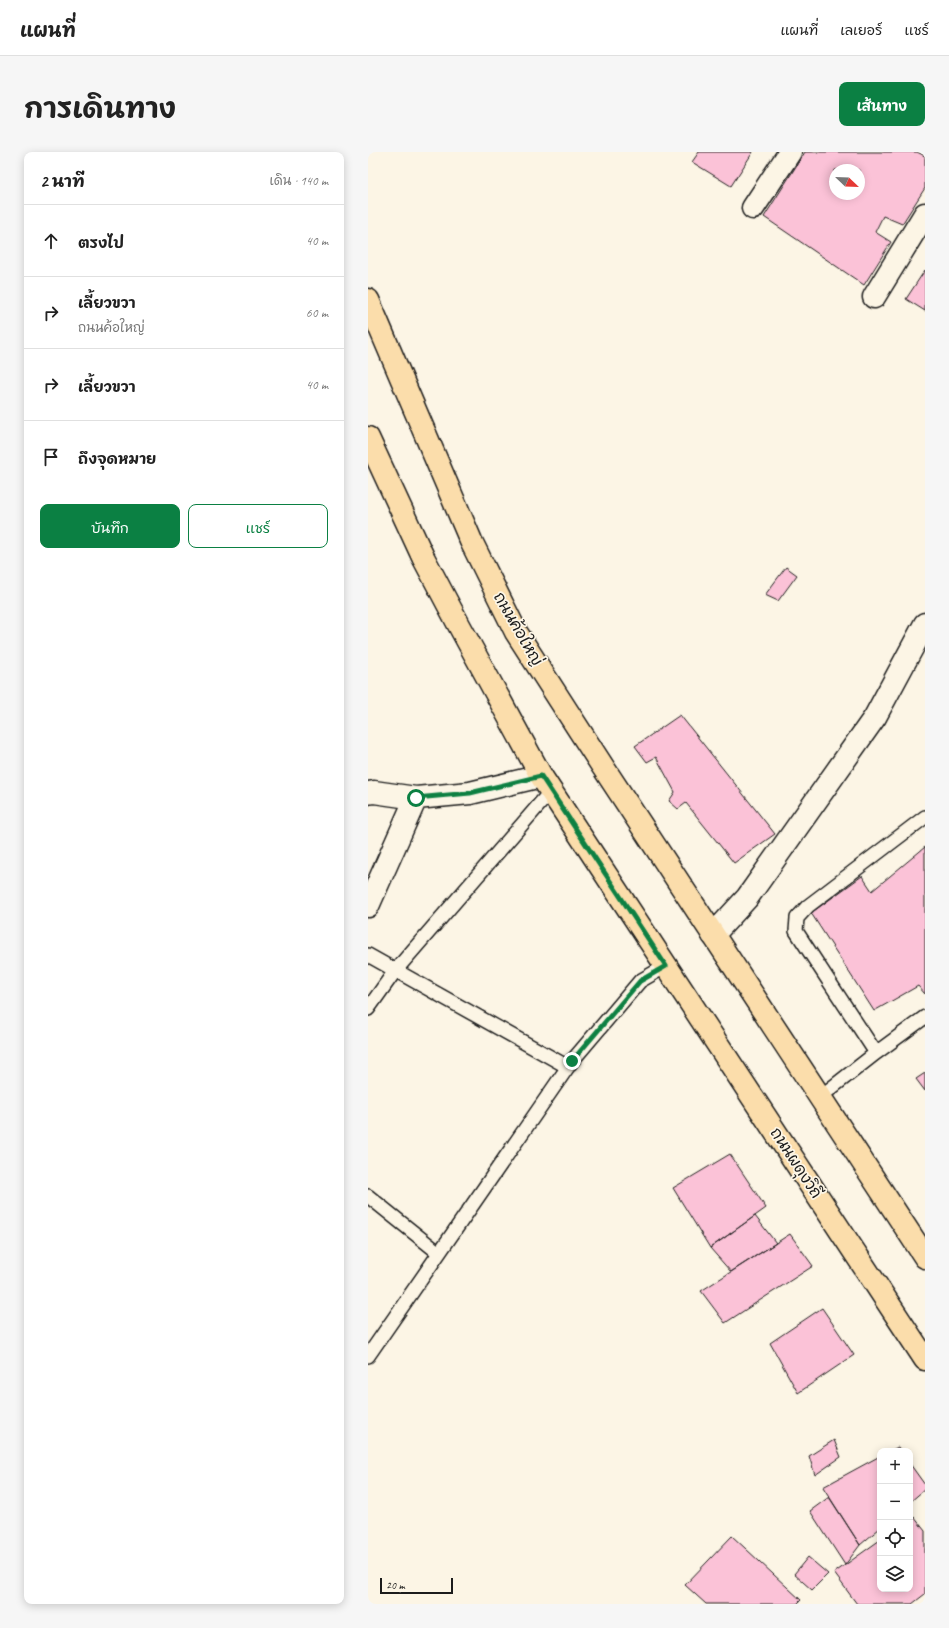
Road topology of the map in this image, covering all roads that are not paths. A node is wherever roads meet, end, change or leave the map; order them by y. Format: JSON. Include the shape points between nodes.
{"nodes":[{"id":1,"x":790,"y":152,"type":"edge"},
{"id":2,"x":753,"y":208,"type":"dead end"},
{"id":3,"x":925,"y":214,"type":"edge"},
{"id":4,"x":874,"y":297,"type":"dead end"},
{"id":5,"x":368,"y":300,"type":"edge"},
{"id":6,"x":368,"y":438,"type":"edge"},
{"id":7,"x":925,"y":624,"type":"edge"},
{"id":8,"x":546,"y":784,"type":"junction"},
{"id":9,"x":368,"y":793,"type":"edge"},
{"id":10,"x":416,"y":798,"type":"junction"},
{"id":11,"x":925,"y":817,"type":"edge"},
{"id":12,"x":368,"y":906,"type":"edge"},
{"id":13,"x":713,"y":935,"type":"junction"},
{"id":14,"x":368,"y":955,"type":"edge"},
{"id":15,"x":666,"y":966,"type":"junction"},
{"id":16,"x":395,"y":971,"type":"junction"},
{"id":17,"x":368,"y":1009,"type":"edge"},
{"id":18,"x":925,"y":1017,"type":"edge"},
{"id":19,"x":876,"y":1053,"type":"junction"},
{"id":20,"x":568,"y":1067,"type":"junction"},
{"id":21,"x":820,"y":1097,"type":"junction"},
{"id":22,"x":368,"y":1196,"type":"edge"},
{"id":23,"x":439,"y":1253,"type":"junction"},
{"id":24,"x":925,"y":1257,"type":"edge"},
{"id":25,"x":368,"y":1356,"type":"edge"},
{"id":26,"x":925,"y":1359,"type":"edge"}],
"edges":[{"from":1,"to":2,"type":"street"},
{"from":3,"to":4,"type":"street"},
{"from":5,"to":13,"type":"main road","name":"ถนนค้อใหญ่","via":[[471,541],[516,632]]},
{"from":6,"to":8,"type":"main road","via":[[458,625]]},
{"from":7,"to":13,"type":"street","via":[[875,717],[747,898]]},
{"from":8,"to":10,"type":"street"},
{"from":8,"to":15,"type":"main road"},
{"from":8,"to":16,"type":"lane"},
{"from":9,"to":10,"type":"street"},
{"from":10,"to":12,"type":"street"},
{"from":11,"to":19,"type":"lane","via":[[808,906],[797,918],[796,931]]},
{"from":13,"to":21,"type":"main road"},
{"from":14,"to":16,"type":"lane"},
{"from":15,"to":20,"type":"lane","via":[[640,981]]},
{"from":15,"to":26,"type":"main road","name":"ถนนผดุงวิถี"},
{"from":16,"to":17,"type":"lane"},
{"from":16,"to":20,"type":"lane"},
{"from":18,"to":19,"type":"lane"},
{"from":19,"to":21,"type":"lane"},
{"from":20,"to":23,"type":"lane"},
{"from":21,"to":24,"type":"main road"},
{"from":22,"to":23,"type":"lane"},
{"from":23,"to":25,"type":"lane"}]}
